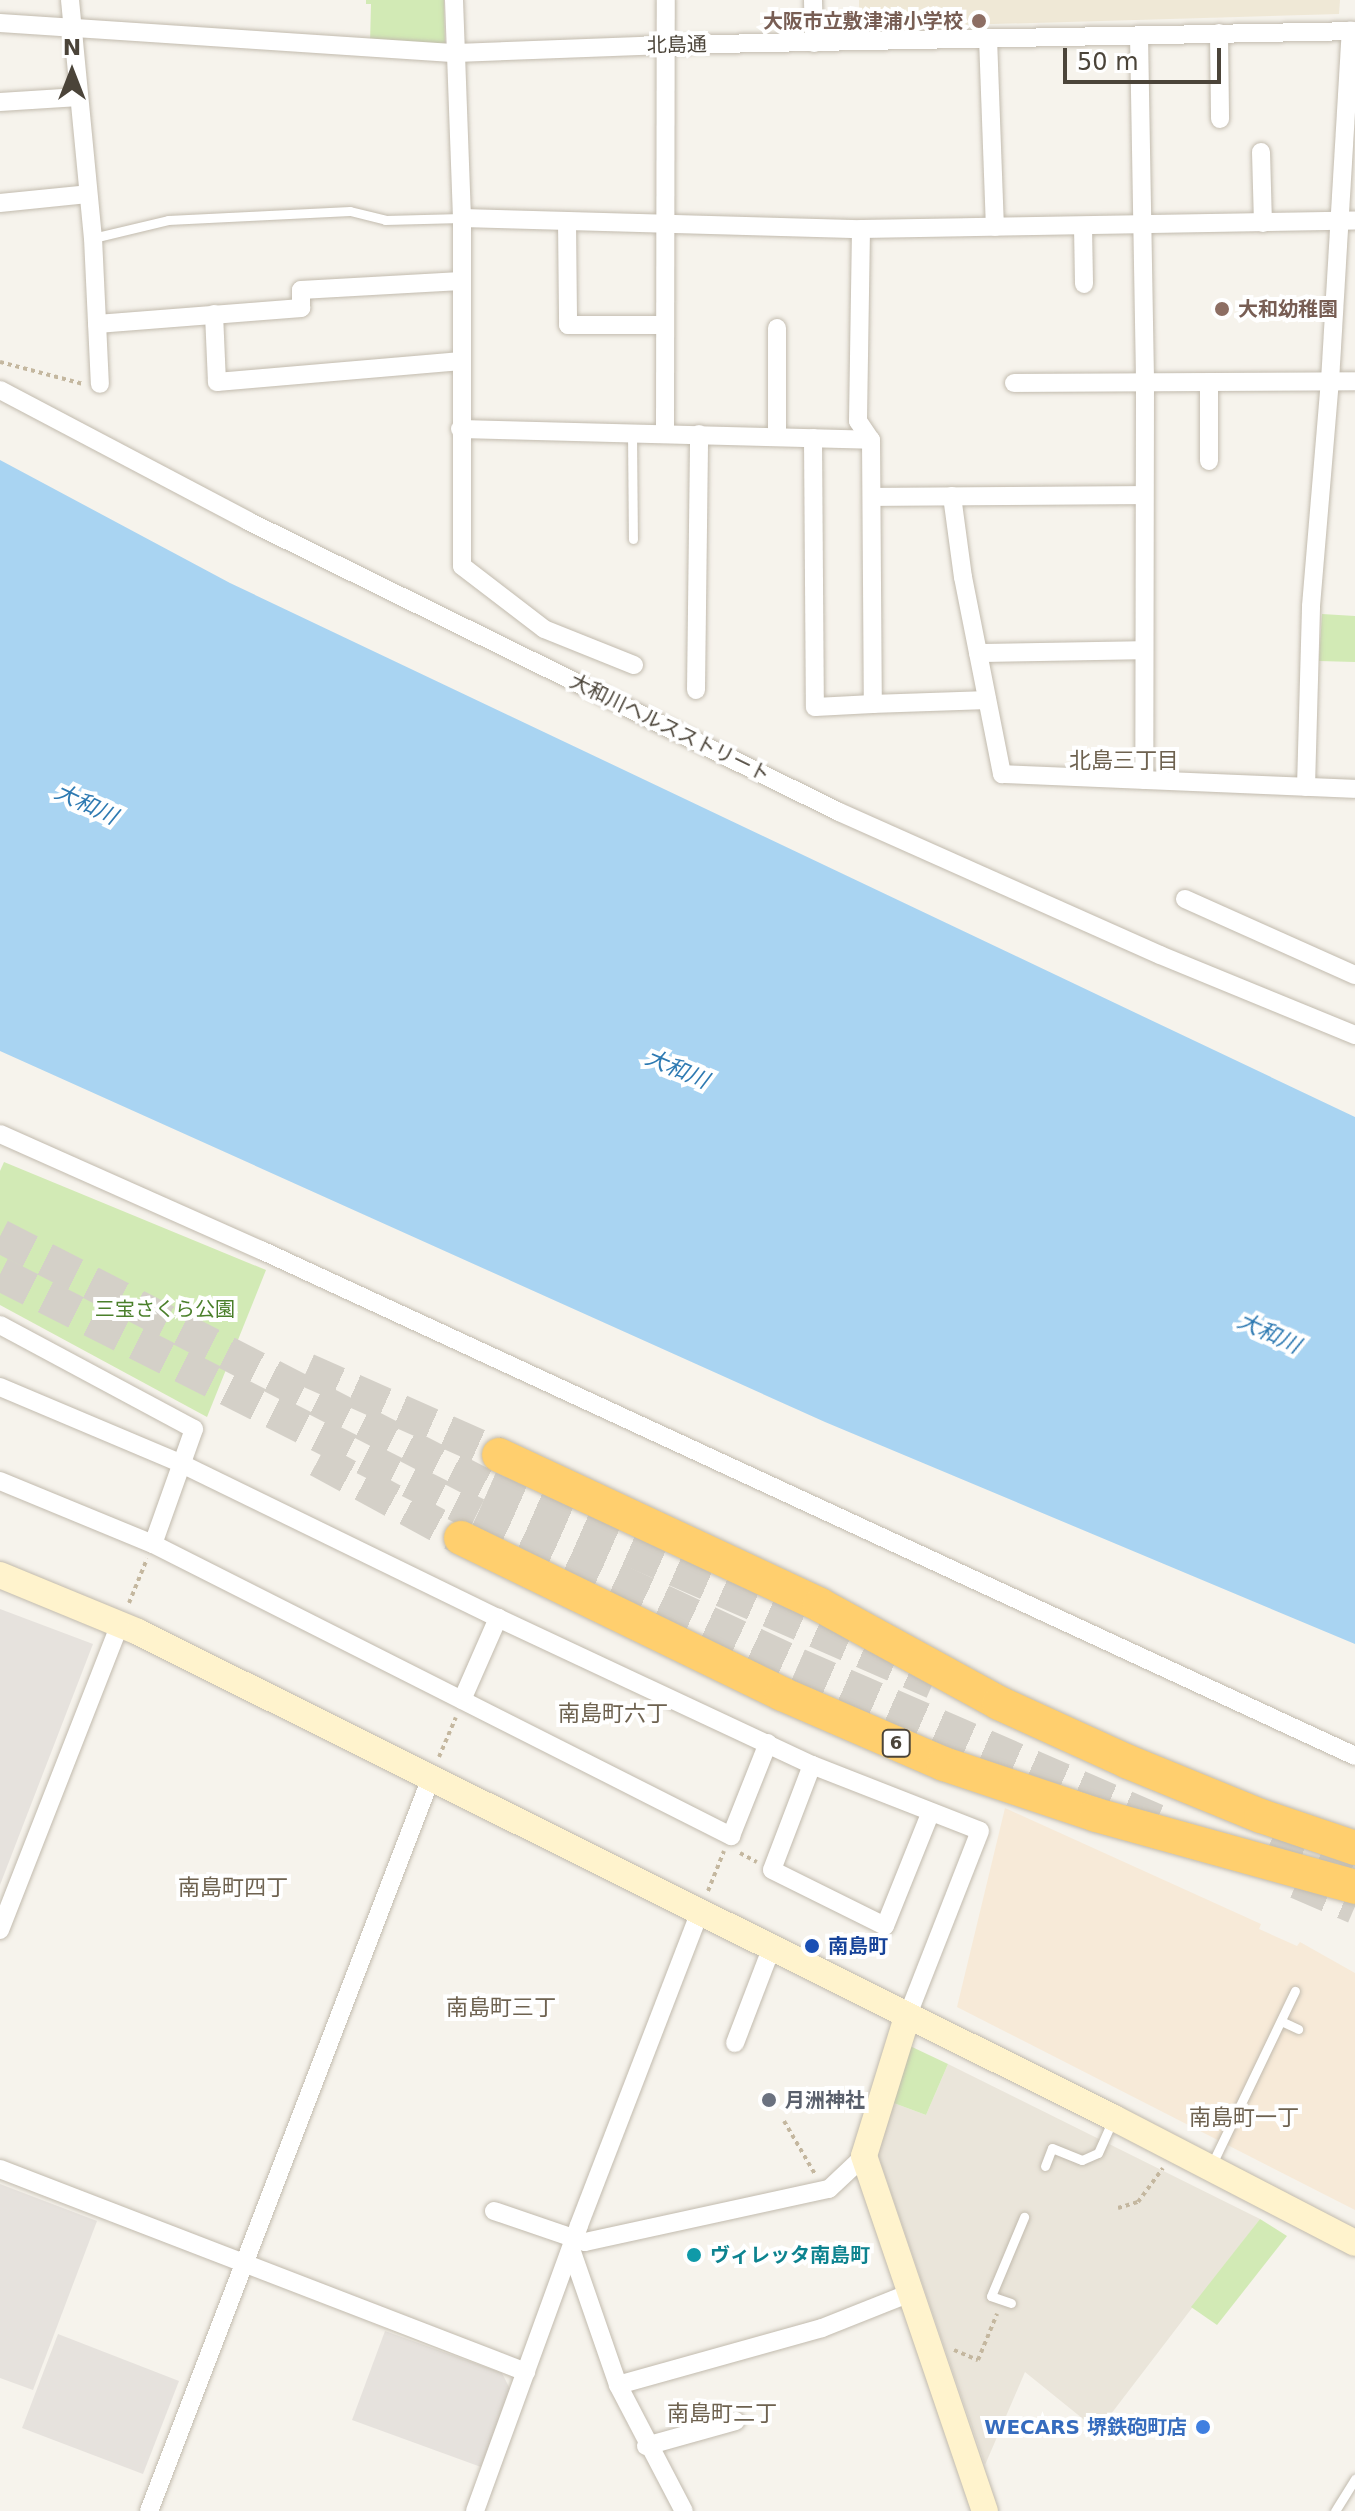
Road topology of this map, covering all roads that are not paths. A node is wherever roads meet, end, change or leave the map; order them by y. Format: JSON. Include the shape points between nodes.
{"nodes":[{"id":1,"x":70,"y":0,"type":"edge"},
{"id":2,"x":454,"y":0,"type":"edge"},
{"id":3,"x":666,"y":0,"type":"edge"},
{"id":4,"x":813,"y":0,"type":"edge"},
{"id":5,"x":0,"y":23,"type":"edge"},
{"id":6,"x":72,"y":29,"type":"junction"},
{"id":7,"x":1353,"y":31,"type":"edge"},
{"id":8,"x":1219,"y":33,"type":"junction"},
{"id":9,"x":1139,"y":35,"type":"junction"},
{"id":10,"x":988,"y":38,"type":"junction"},
{"id":11,"x":814,"y":43,"type":"junction"},
{"id":12,"x":666,"y":45,"type":"junction"},
{"id":13,"x":456,"y":53,"type":"junction"},
{"id":14,"x":79,"y":97,"type":"junction"},
{"id":15,"x":0,"y":102,"type":"edge"},
{"id":16,"x":1220,"y":119,"type":"dead end"},
{"id":17,"x":1261,"y":152,"type":"dead end"},
{"id":18,"x":88,"y":194,"type":"junction"},
{"id":19,"x":0,"y":203,"type":"edge"},
{"id":20,"x":462,"y":218,"type":"junction"},
{"id":21,"x":1346,"y":220,"type":"edge"},
{"id":22,"x":567,"y":221,"type":"junction"},
{"id":23,"x":666,"y":223,"type":"junction"},
{"id":24,"x":1263,"y":223,"type":"junction"},
{"id":25,"x":1083,"y":226,"type":"junction"},
{"id":26,"x":1142,"y":226,"type":"junction"},
{"id":27,"x":995,"y":227,"type":"junction"},
{"id":28,"x":861,"y":229,"type":"junction"},
{"id":29,"x":93,"y":238,"type":"junction"},
{"id":30,"x":461,"y":281,"type":"junction"},
{"id":31,"x":1084,"y":284,"type":"dead end"},
{"id":32,"x":214,"y":314,"type":"junction"},
{"id":33,"x":97,"y":324,"type":"junction"},
{"id":34,"x":665,"y":325,"type":"junction"},
{"id":35,"x":777,"y":328,"type":"dead end"},
{"id":36,"x":461,"y":361,"type":"junction"},
{"id":37,"x":1330,"y":381,"type":"junction"},
{"id":38,"x":1355,"y":381,"type":"edge"},
{"id":39,"x":1145,"y":382,"type":"junction"},
{"id":40,"x":1209,"y":382,"type":"junction"},
{"id":41,"x":1014,"y":383,"type":"dead end"},
{"id":42,"x":100,"y":384,"type":"road end"},
{"id":43,"x":0,"y":390,"type":"edge"},
{"id":44,"x":460,"y":429,"type":"junction"},
{"id":45,"x":632,"y":432,"type":"junction"},
{"id":46,"x":665,"y":432,"type":"junction"},
{"id":47,"x":699,"y":434,"type":"junction"},
{"id":48,"x":777,"y":437,"type":"junction"},
{"id":49,"x":813,"y":438,"type":"junction"},
{"id":50,"x":871,"y":440,"type":"junction"},
{"id":51,"x":1209,"y":461,"type":"dead end"},
{"id":52,"x":1144,"y":495,"type":"junction"},
{"id":53,"x":952,"y":496,"type":"junction"},
{"id":54,"x":872,"y":497,"type":"junction"},
{"id":55,"x":633,"y":539,"type":"dead end"},
{"id":56,"x":1144,"y":650,"type":"junction"},
{"id":57,"x":978,"y":653,"type":"junction"},
{"id":58,"x":634,"y":665,"type":"dead end"},
{"id":59,"x":696,"y":690,"type":"dead end"},
{"id":60,"x":987,"y":700,"type":"junction"},
{"id":61,"x":873,"y":704,"type":"junction"},
{"id":62,"x":1144,"y":780,"type":"junction"},
{"id":63,"x":1306,"y":787,"type":"junction"},
{"id":64,"x":1355,"y":789,"type":"edge"},
{"id":65,"x":1185,"y":899,"type":"dead end"},
{"id":66,"x":1355,"y":975,"type":"edge"},
{"id":67,"x":1355,"y":1035,"type":"edge"},
{"id":68,"x":0,"y":1134,"type":"edge"},
{"id":69,"x":0,"y":1325,"type":"edge"},
{"id":70,"x":0,"y":1387,"type":"edge"},
{"id":71,"x":499,"y":1455,"type":"tunnel mouth"},
{"id":72,"x":182,"y":1464,"type":"junction"},
{"id":73,"x":0,"y":1481,"type":"edge"},
{"id":74,"x":461,"y":1538,"type":"tunnel mouth"},
{"id":75,"x":153,"y":1544,"type":"junction"},
{"id":76,"x":0,"y":1575,"type":"edge"},
{"id":77,"x":498,"y":1618,"type":"junction"},
{"id":78,"x":120,"y":1624,"type":"junction"},
{"id":79,"x":462,"y":1700,"type":"junction"},
{"id":80,"x":768,"y":1743,"type":"junction"},
{"id":81,"x":1355,"y":1756,"type":"edge"},
{"id":82,"x":812,"y":1765,"type":"junction"},
{"id":83,"x":431,"y":1778,"type":"junction"},
{"id":84,"x":930,"y":1814,"type":"junction"},
{"id":85,"x":1355,"y":1848,"type":"edge"},
{"id":86,"x":1355,"y":1887,"type":"edge"},
{"id":87,"x":700,"y":1912,"type":"junction"},
{"id":88,"x":0,"y":1930,"type":"edge"},
{"id":89,"x":771,"y":1949,"type":"junction"},
{"id":90,"x":1295,"y":1991,"type":"dead end"},
{"id":91,"x":907,"y":2017,"type":"junction"},
{"id":92,"x":1281,"y":2021,"type":"junction"},
{"id":93,"x":1298,"y":2029,"type":"dead end"},
{"id":94,"x":735,"y":2043,"type":"dead end"},
{"id":95,"x":1114,"y":2118,"type":"junction"},
{"id":96,"x":864,"y":2156,"type":"junction"},
{"id":97,"x":1045,"y":2166,"type":"dead end"},
{"id":98,"x":1211,"y":2167,"type":"junction"},
{"id":99,"x":0,"y":2169,"type":"edge"},
{"id":100,"x":494,"y":2211,"type":"dead end"},
{"id":101,"x":1024,"y":2217,"type":"dead end"},
{"id":102,"x":1355,"y":2243,"type":"edge"},
{"id":103,"x":573,"y":2244,"type":"junction"},
{"id":104,"x":246,"y":2267,"type":"junction"},
{"id":105,"x":910,"y":2293,"type":"junction"},
{"id":106,"x":1011,"y":2303,"type":"dead end"},
{"id":107,"x":526,"y":2372,"type":"junction"},
{"id":108,"x":618,"y":2385,"type":"junction"},
{"id":109,"x":736,"y":2421,"type":"dead end"},
{"id":110,"x":646,"y":2446,"type":"junction"},
{"id":111,"x":1355,"y":2479,"type":"edge"},
{"id":112,"x":149,"y":2511,"type":"edge"},
{"id":113,"x":475,"y":2511,"type":"edge"},
{"id":114,"x":684,"y":2511,"type":"edge"},
{"id":115,"x":985,"y":2511,"type":"edge"},
{"id":116,"x":1335,"y":2511,"type":"edge"}],
"edges":[{"from":1,"to":6,"type":"street"},
{"from":2,"to":13,"type":"street"},
{"from":3,"to":12,"type":"street"},
{"from":4,"to":11,"type":"street"},
{"from":5,"to":6,"type":"street","name":"北島通"},
{"from":6,"to":13,"type":"street","name":"北島通"},
{"from":6,"to":14,"type":"street"},
{"from":7,"to":8,"type":"street","name":"北島通"},
{"from":7,"to":21,"type":"street"},
{"from":8,"to":9,"type":"street","name":"北島通"},
{"from":8,"to":16,"type":"street"},
{"from":9,"to":10,"type":"street","name":"北島通"},
{"from":9,"to":26,"type":"street"},
{"from":10,"to":11,"type":"street","name":"北島通"},
{"from":10,"to":27,"type":"street"},
{"from":11,"to":12,"type":"street","name":"北島通"},
{"from":12,"to":13,"type":"street","name":"北島通"},
{"from":12,"to":23,"type":"street"},
{"from":13,"to":20,"type":"street"},
{"from":14,"to":15,"type":"street"},
{"from":14,"to":18,"type":"street"},
{"from":17,"to":24,"type":"street"},
{"from":18,"to":19,"type":"street"},
{"from":18,"to":29,"type":"street"},
{"from":20,"to":22,"type":"street"},
{"from":20,"to":29,"type":"lane","via":[[385,220],[350,211],[168,220]]},
{"from":20,"to":30,"type":"street"},
{"from":21,"to":24,"type":"street"},
{"from":21,"to":37,"type":"street"},
{"from":22,"to":23,"type":"street"},
{"from":22,"to":34,"type":"street","via":[[568,325]]},
{"from":23,"to":28,"type":"street"},
{"from":23,"to":34,"type":"street"},
{"from":24,"to":26,"type":"street"},
{"from":25,"to":26,"type":"street"},
{"from":25,"to":27,"type":"street"},
{"from":25,"to":31,"type":"street"},
{"from":26,"to":39,"type":"street"},
{"from":27,"to":28,"type":"street"},
{"from":28,"to":50,"type":"street","via":[[858,421]]},
{"from":29,"to":33,"type":"street"},
{"from":30,"to":32,"type":"street","via":[[301,290],[301,308]]},
{"from":30,"to":36,"type":"street"},
{"from":32,"to":33,"type":"street"},
{"from":32,"to":36,"type":"street","via":[[217,382]]},
{"from":33,"to":42,"type":"street"},
{"from":34,"to":46,"type":"street"},
{"from":35,"to":48,"type":"street"},
{"from":36,"to":44,"type":"street"},
{"from":37,"to":38,"type":"street"},
{"from":37,"to":40,"type":"street"},
{"from":37,"to":63,"type":"street","via":[[1311,606]]},
{"from":39,"to":40,"type":"street"},
{"from":39,"to":41,"type":"street"},
{"from":39,"to":52,"type":"street"},
{"from":40,"to":51,"type":"street"},
{"from":43,"to":67,"type":"street","name":"大和川ヘルスストリート","via":[[248,521],[839,812]]},
{"from":44,"to":45,"type":"street"},
{"from":44,"to":58,"type":"street","via":[[462,566],[544,629]]},
{"from":45,"to":46,"type":"street"},
{"from":45,"to":55,"type":"lane"},
{"from":46,"to":47,"type":"street"},
{"from":47,"to":48,"type":"street"},
{"from":47,"to":59,"type":"street"},
{"from":48,"to":49,"type":"street"},
{"from":49,"to":50,"type":"street"},
{"from":49,"to":61,"type":"street","via":[[815,707]]},
{"from":50,"to":54,"type":"street"},
{"from":52,"to":53,"type":"street"},
{"from":52,"to":56,"type":"street"},
{"from":53,"to":54,"type":"street"},
{"from":53,"to":57,"type":"street"},
{"from":54,"to":61,"type":"street"},
{"from":56,"to":57,"type":"street"},
{"from":56,"to":62,"type":"street"},
{"from":57,"to":60,"type":"street"},
{"from":60,"to":61,"type":"street"},
{"from":60,"to":62,"type":"street","via":[[1002,774]]},
{"from":62,"to":63,"type":"street"},
{"from":63,"to":64,"type":"street"},
{"from":65,"to":66,"type":"street"},
{"from":68,"to":81,"type":"street"},
{"from":69,"to":72,"type":"street","via":[[194,1429]]},
{"from":70,"to":72,"type":"street"},
{"from":71,"to":85,"type":"highway","via":[[820,1605],[1041,1722],[1248,1811]]},
{"from":72,"to":75,"type":"street"},
{"from":72,"to":77,"type":"street"},
{"from":73,"to":75,"type":"street"},
{"from":74,"to":86,"type":"highway","number":"6","via":[[769,1688],[944,1764],[1096,1815]]},
{"from":75,"to":79,"type":"street"},
{"from":76,"to":78,"type":"street"},
{"from":77,"to":79,"type":"street"},
{"from":77,"to":80,"type":"street"},
{"from":78,"to":83,"type":"street"},
{"from":78,"to":88,"type":"street"},
{"from":79,"to":80,"type":"street","via":[[729,1840]]},
{"from":80,"to":82,"type":"street"},
{"from":82,"to":84,"type":"street"},
{"from":82,"to":84,"type":"street","via":[[772,1870],[885,1926]]},
{"from":83,"to":87,"type":"street"},
{"from":83,"to":104,"type":"street"},
{"from":84,"to":91,"type":"street","via":[[980,1831]]},
{"from":87,"to":89,"type":"street"},
{"from":87,"to":103,"type":"street"},
{"from":89,"to":91,"type":"street"},
{"from":89,"to":94,"type":"street"},
{"from":90,"to":92,"type":"lane"},
{"from":91,"to":95,"type":"street"},
{"from":91,"to":96,"type":"street"},
{"from":92,"to":93,"type":"lane"},
{"from":92,"to":98,"type":"lane"},
{"from":95,"to":97,"type":"lane","via":[[1098,2153],[1082,2160],[1052,2148]]},
{"from":95,"to":98,"type":"street"},
{"from":96,"to":103,"type":"street","via":[[825,2190]]},
{"from":96,"to":105,"type":"street"},
{"from":98,"to":102,"type":"street"},
{"from":99,"to":104,"type":"street"},
{"from":100,"to":103,"type":"street"},
{"from":101,"to":106,"type":"lane","via":[[991,2296]]},
{"from":103,"to":107,"type":"street"},
{"from":103,"to":108,"type":"street"},
{"from":104,"to":107,"type":"street"},
{"from":104,"to":112,"type":"street"},
{"from":105,"to":108,"type":"street","via":[[822,2328]]},
{"from":105,"to":115,"type":"street"},
{"from":107,"to":113,"type":"street"},
{"from":108,"to":110,"type":"street"},
{"from":109,"to":110,"type":"street"},
{"from":110,"to":114,"type":"street"},
{"from":111,"to":116,"type":"lane"}]}
